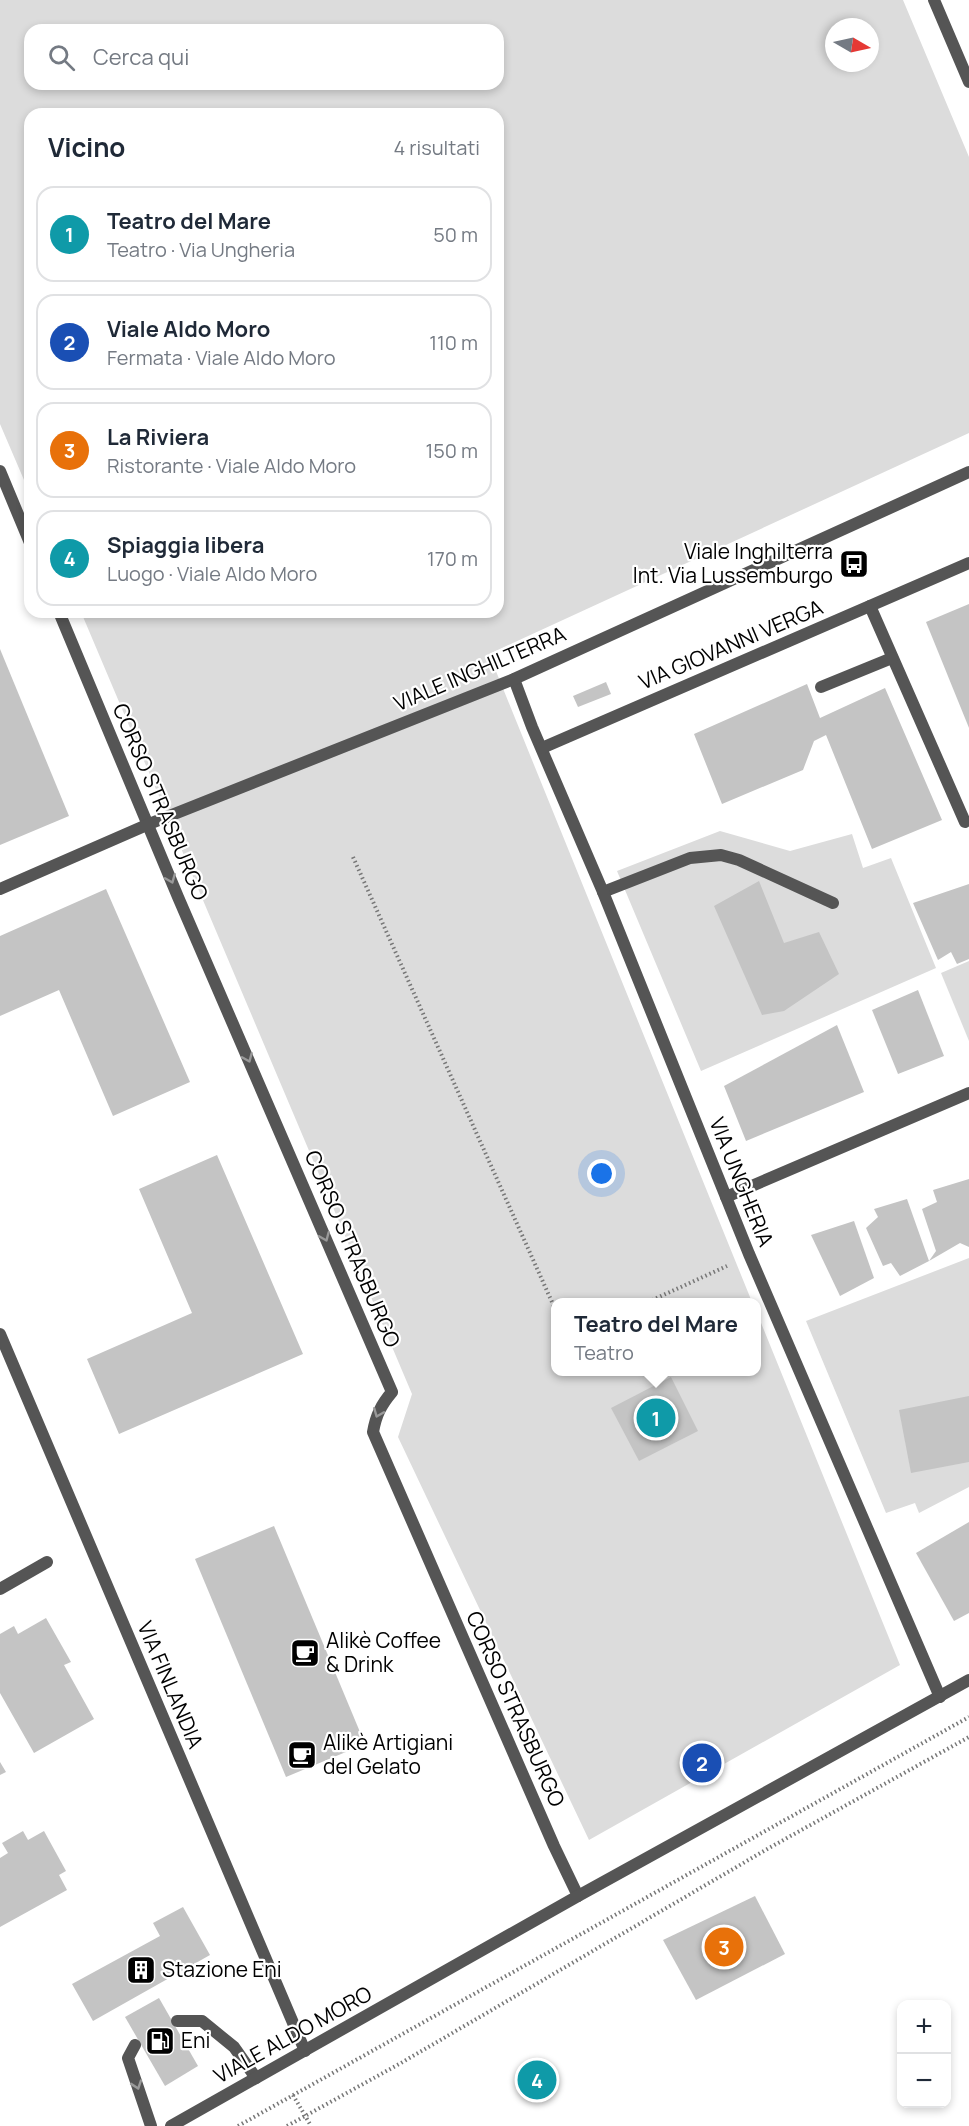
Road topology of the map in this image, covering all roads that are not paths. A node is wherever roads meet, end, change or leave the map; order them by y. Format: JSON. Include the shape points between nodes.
{"nodes":[{"id":1,"x":934,"y":0,"type":"edge"},
{"id":2,"x":969,"y":82,"type":"edge"},
{"id":3,"x":0,"y":471,"type":"edge"},
{"id":4,"x":969,"y":472,"type":"edge"},
{"id":5,"x":24,"y":529,"type":"edge"},
{"id":6,"x":969,"y":563,"type":"edge"},
{"id":7,"x":870,"y":606,"type":"junction"},
{"id":8,"x":62,"y":618,"type":"edge"},
{"id":9,"x":892,"y":658,"type":"junction"},
{"id":10,"x":514,"y":679,"type":"junction"},
{"id":11,"x":821,"y":687,"type":"dead end"},
{"id":12,"x":542,"y":748,"type":"junction"},
{"id":13,"x":965,"y":822,"type":"dead end"},
{"id":14,"x":149,"y":824,"type":"junction"},
{"id":15,"x":0,"y":889,"type":"edge"},
{"id":16,"x":603,"y":892,"type":"junction"},
{"id":17,"x":833,"y":903,"type":"dead end"},
{"id":18,"x":969,"y":1093,"type":"edge"},
{"id":19,"x":726,"y":1197,"type":"junction"},
{"id":20,"x":0,"y":1334,"type":"edge"},
{"id":21,"x":47,"y":1562,"type":"dead end"},
{"id":22,"x":0,"y":1589,"type":"edge"},
{"id":23,"x":969,"y":1680,"type":"edge"},
{"id":24,"x":939,"y":1697,"type":"junction"},
{"id":25,"x":578,"y":1896,"type":"junction"},
{"id":26,"x":177,"y":2020,"type":"dead end"},
{"id":27,"x":135,"y":2045,"type":"dead end"},
{"id":28,"x":305,"y":2051,"type":"junction"},
{"id":29,"x":256,"y":2078,"type":"junction"},
{"id":30,"x":151,"y":2126,"type":"edge"},
{"id":31,"x":171,"y":2126,"type":"edge"}],
"edges":[{"from":1,"to":2,"type":"street"},
{"from":3,"to":5,"type":"street"},
{"from":4,"to":10,"type":"street","name":"VIALE INGHILTERRA"},
{"from":6,"to":7,"type":"street","name":"VIA GIOVANNI VERGA"},
{"from":7,"to":9,"type":"street"},
{"from":7,"to":12,"type":"street","name":"VIA GIOVANNI VERGA"},
{"from":8,"to":14,"type":"street","name":"CORSO STRASBURGO"},
{"from":9,"to":11,"type":"street"},
{"from":9,"to":13,"type":"street"},
{"from":10,"to":12,"type":"street","name":"VIA UNGHERIA"},
{"from":10,"to":14,"type":"street","name":"VIALE INGHILTERRA"},
{"from":12,"to":16,"type":"street","name":"VIA UNGHERIA"},
{"from":14,"to":15,"type":"street","name":"VIALE INGHILTERRA"},
{"from":14,"to":25,"type":"street","name":"CORSO STRASBURGO","one_way":true,"via":[[392,1392],[376,1415],[373,1432]]},
{"from":16,"to":17,"type":"street","via":[[690,858],[721,855]]},
{"from":16,"to":19,"type":"street","name":"VIA UNGHERIA"},
{"from":18,"to":19,"type":"street"},
{"from":19,"to":24,"type":"street","name":"VIA UNGHERIA"},
{"from":20,"to":28,"type":"street","name":"VIA FINLANDIA"},
{"from":21,"to":22,"type":"street"},
{"from":23,"to":24,"type":"street","name":"VIALE ALDO MORO"},
{"from":24,"to":25,"type":"street","name":"VIALE ALDO MORO"},
{"from":25,"to":28,"type":"street","name":"VIALE ALDO MORO"},
{"from":26,"to":29,"type":"street","via":[[202,2021],[234,2047]]},
{"from":27,"to":30,"type":"street","one_way":true,"via":[[128,2058]]},
{"from":28,"to":29,"type":"street","name":"VIALE ALDO MORO"},
{"from":29,"to":31,"type":"street","name":"VIALE ALDO MORO"}]}
